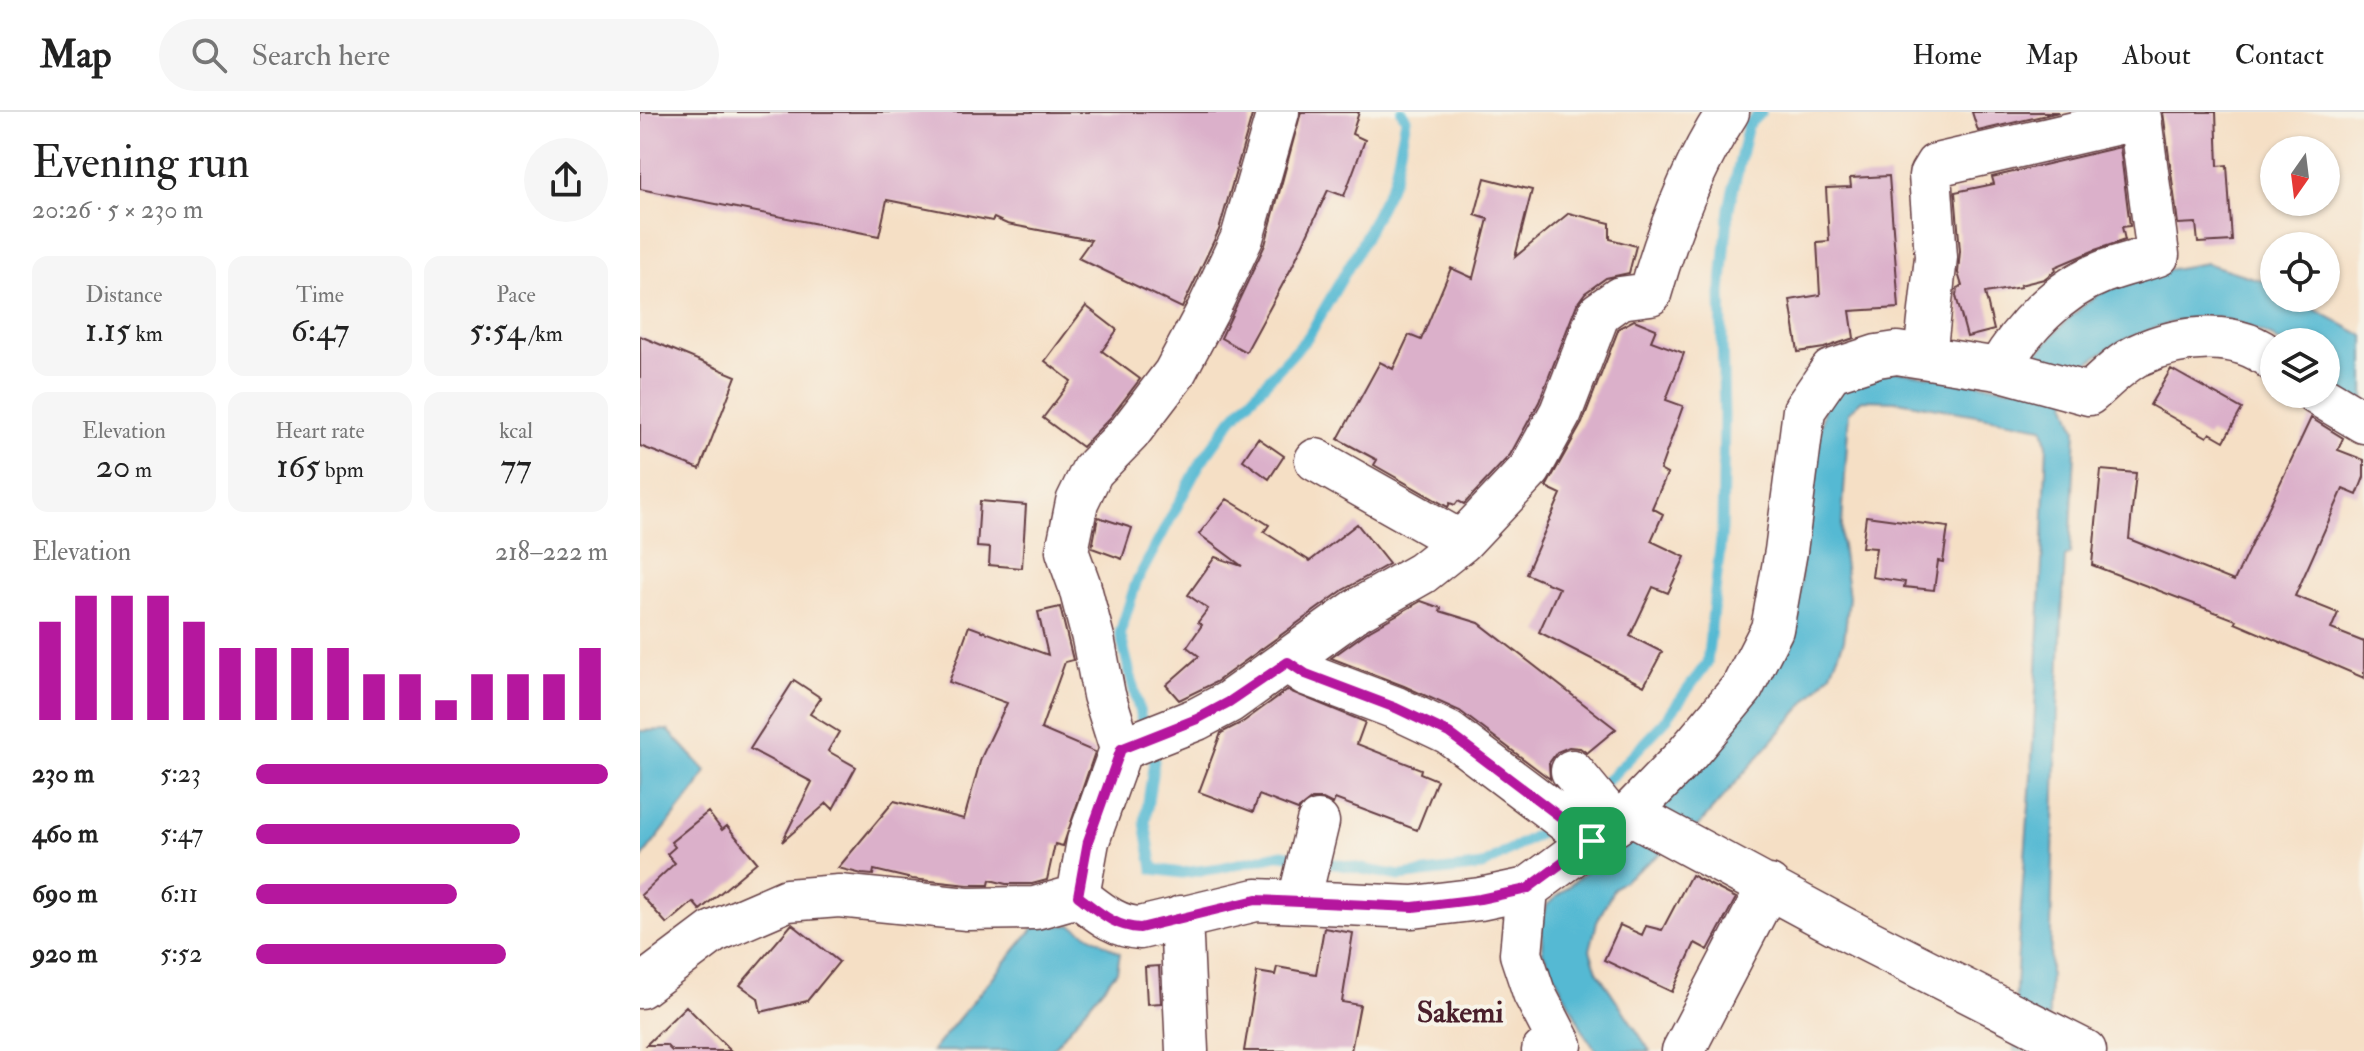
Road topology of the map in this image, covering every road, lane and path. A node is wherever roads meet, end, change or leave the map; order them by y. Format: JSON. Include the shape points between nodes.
{"nodes":[{"id":1,"x":1278,"y":112,"type":"edge"},
{"id":2,"x":1728,"y":112,"type":"edge"},
{"id":3,"x":2260,"y":350,"type":"edge"},
{"id":4,"x":1925,"y":356,"type":"junction"},
{"id":5,"x":1998,"y":369,"type":"junction"},
{"id":6,"x":2340,"y":408,"type":"edge"},
{"id":7,"x":2364,"y":422,"type":"edge"},
{"id":8,"x":1316,"y":460,"type":"dead end"},
{"id":9,"x":1461,"y":542,"type":"junction"},
{"id":10,"x":1288,"y":662,"type":"junction"},
{"id":11,"x":1121,"y":749,"type":"junction"},
{"id":12,"x":1572,"y":771,"type":"dead end"},
{"id":13,"x":1318,"y":822,"type":"dead end"},
{"id":14,"x":1613,"y":826,"type":"junction"},
{"id":15,"x":1769,"y":886,"type":"junction"},
{"id":16,"x":1527,"y":889,"type":"junction"},
{"id":17,"x":1078,"y":896,"type":"junction"},
{"id":18,"x":1299,"y":901,"type":"junction"},
{"id":19,"x":1181,"y":917,"type":"junction"},
{"id":20,"x":640,"y":987,"type":"edge"},
{"id":21,"x":1187,"y":1051,"type":"edge"},
{"id":22,"x":1543,"y":1051,"type":"edge"},
{"id":23,"x":1683,"y":1051,"type":"edge"},
{"id":24,"x":2085,"y":1051,"type":"edge"}],
"edges":[{"from":1,"to":11,"type":"street","via":[[1242,238],[1207,312],[1174,374],[1092,471],[1077,502],[1067,551]]},
{"from":2,"to":9,"type":"street","via":[[1690,180],[1650,294],[1620,298],[1599,313],[1561,412],[1530,469]]},
{"from":3,"to":5,"type":"street","via":[[2226,339],[2180,341],[2136,356],[2089,394]]},
{"from":4,"to":5,"type":"street"},
{"from":4,"to":5,"type":"street","via":[[1936,257],[1930,175],[1936,165],[2140,118],[2158,255],[2101,272],[2057,299],[2017,338]]},
{"from":4,"to":14,"type":"street","via":[[1877,356],[1831,371],[1804,410],[1772,629],[1742,688],[1687,754]]},
{"from":6,"to":7,"type":"street"},
{"from":8,"to":9,"type":"street"},
{"from":9,"to":10,"type":"street"},
{"from":10,"to":11,"type":"street","via":[[1197,719]]},
{"from":10,"to":14,"type":"street","via":[[1449,733]]},
{"from":11,"to":17,"type":"street","via":[[1088,841]]},
{"from":12,"to":14,"type":"street"},
{"from":13,"to":18,"type":"street"},
{"from":14,"to":15,"type":"street"},
{"from":14,"to":16,"type":"street"},
{"from":15,"to":23,"type":"street"},
{"from":15,"to":24,"type":"street"},
{"from":16,"to":18,"type":"street","via":[[1413,907]]},
{"from":16,"to":22,"type":"street","via":[[1521,954],[1561,1045]]},
{"from":17,"to":19,"type":"street","via":[[1127,927]]},
{"from":17,"to":20,"type":"street","via":[[1035,908],[967,909],[839,896],[787,900],[713,932]]},
{"from":18,"to":19,"type":"street","via":[[1256,900]]},
{"from":19,"to":21,"type":"street"}]}
